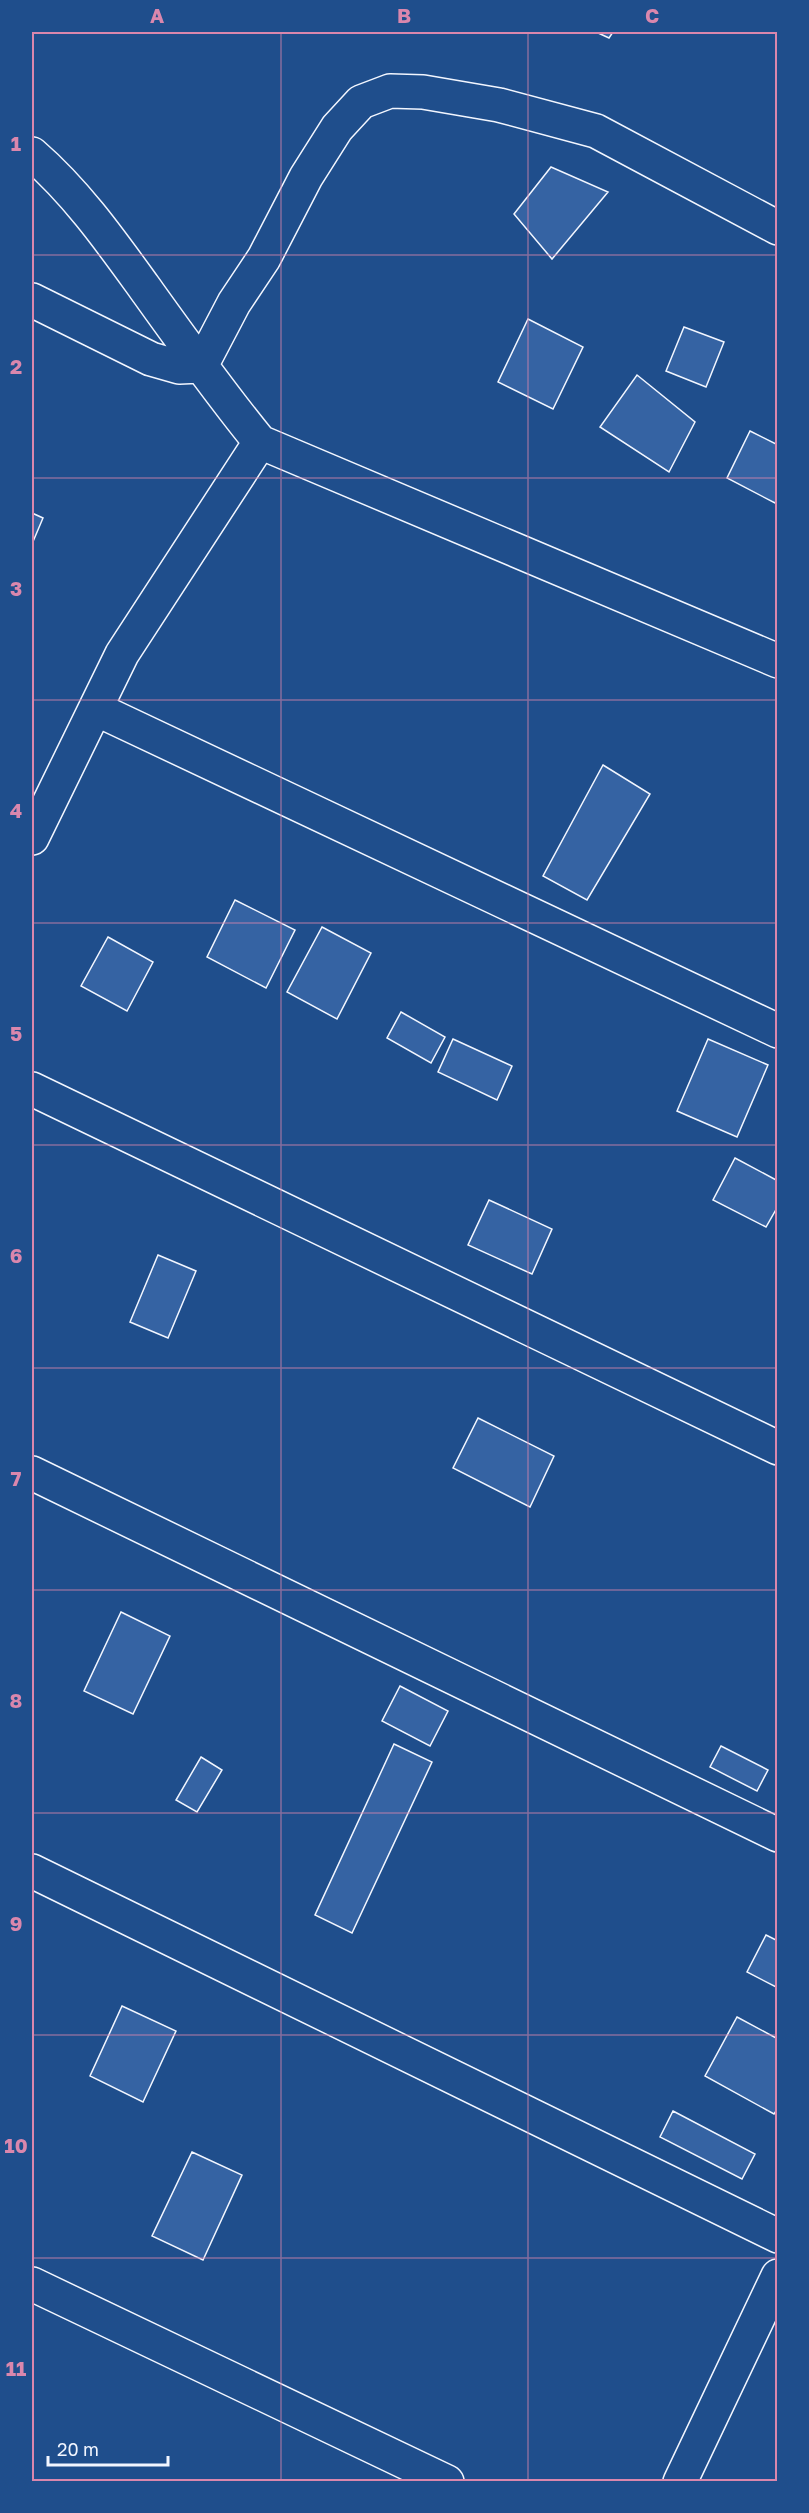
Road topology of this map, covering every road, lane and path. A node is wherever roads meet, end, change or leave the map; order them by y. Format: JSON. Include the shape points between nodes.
{"nodes":[{"id":1,"x":32,"y":154,"type":"edge"},
{"id":2,"x":777,"y":228,"type":"edge"},
{"id":3,"x":32,"y":300,"type":"edge"},
{"id":4,"x":201,"y":366,"type":"junction"},
{"id":5,"x":260,"y":442,"type":"junction"},
{"id":6,"x":777,"y":662,"type":"edge"},
{"id":7,"x":96,"y":709,"type":"junction"},
{"id":8,"x":32,"y":838,"type":"edge"},
{"id":9,"x":777,"y":1031,"type":"edge"},
{"id":10,"x":32,"y":1089,"type":"edge"},
{"id":11,"x":777,"y":1448,"type":"edge"},
{"id":12,"x":32,"y":1473,"type":"edge"},
{"id":13,"x":777,"y":1835,"type":"edge"},
{"id":14,"x":32,"y":1871,"type":"edge"},
{"id":15,"x":777,"y":2236,"type":"edge"},
{"id":16,"x":777,"y":2276,"type":"edge"},
{"id":17,"x":32,"y":2284,"type":"edge"},
{"id":18,"x":447,"y":2481,"type":"edge"},
{"id":19,"x":680,"y":2481,"type":"edge"}],
"edges":[{"from":1,"to":4,"type":"street","via":[[107,236]]},
{"from":2,"to":4,"type":"street","via":[[596,131],[499,105],[423,92],[390,91],[361,102],[337,128]]},
{"from":3,"to":4,"type":"street","via":[[151,359],[179,368]]},
{"from":4,"to":5,"type":"street"},
{"from":5,"to":6,"type":"street"},
{"from":5,"to":7,"type":"street","via":[[122,654]]},
{"from":7,"to":8,"type":"street"},
{"from":7,"to":9,"type":"street"},
{"from":10,"to":11,"type":"street"},
{"from":12,"to":13,"type":"street"},
{"from":14,"to":15,"type":"street"},
{"from":16,"to":19,"type":"street"},
{"from":17,"to":18,"type":"street"}]}
